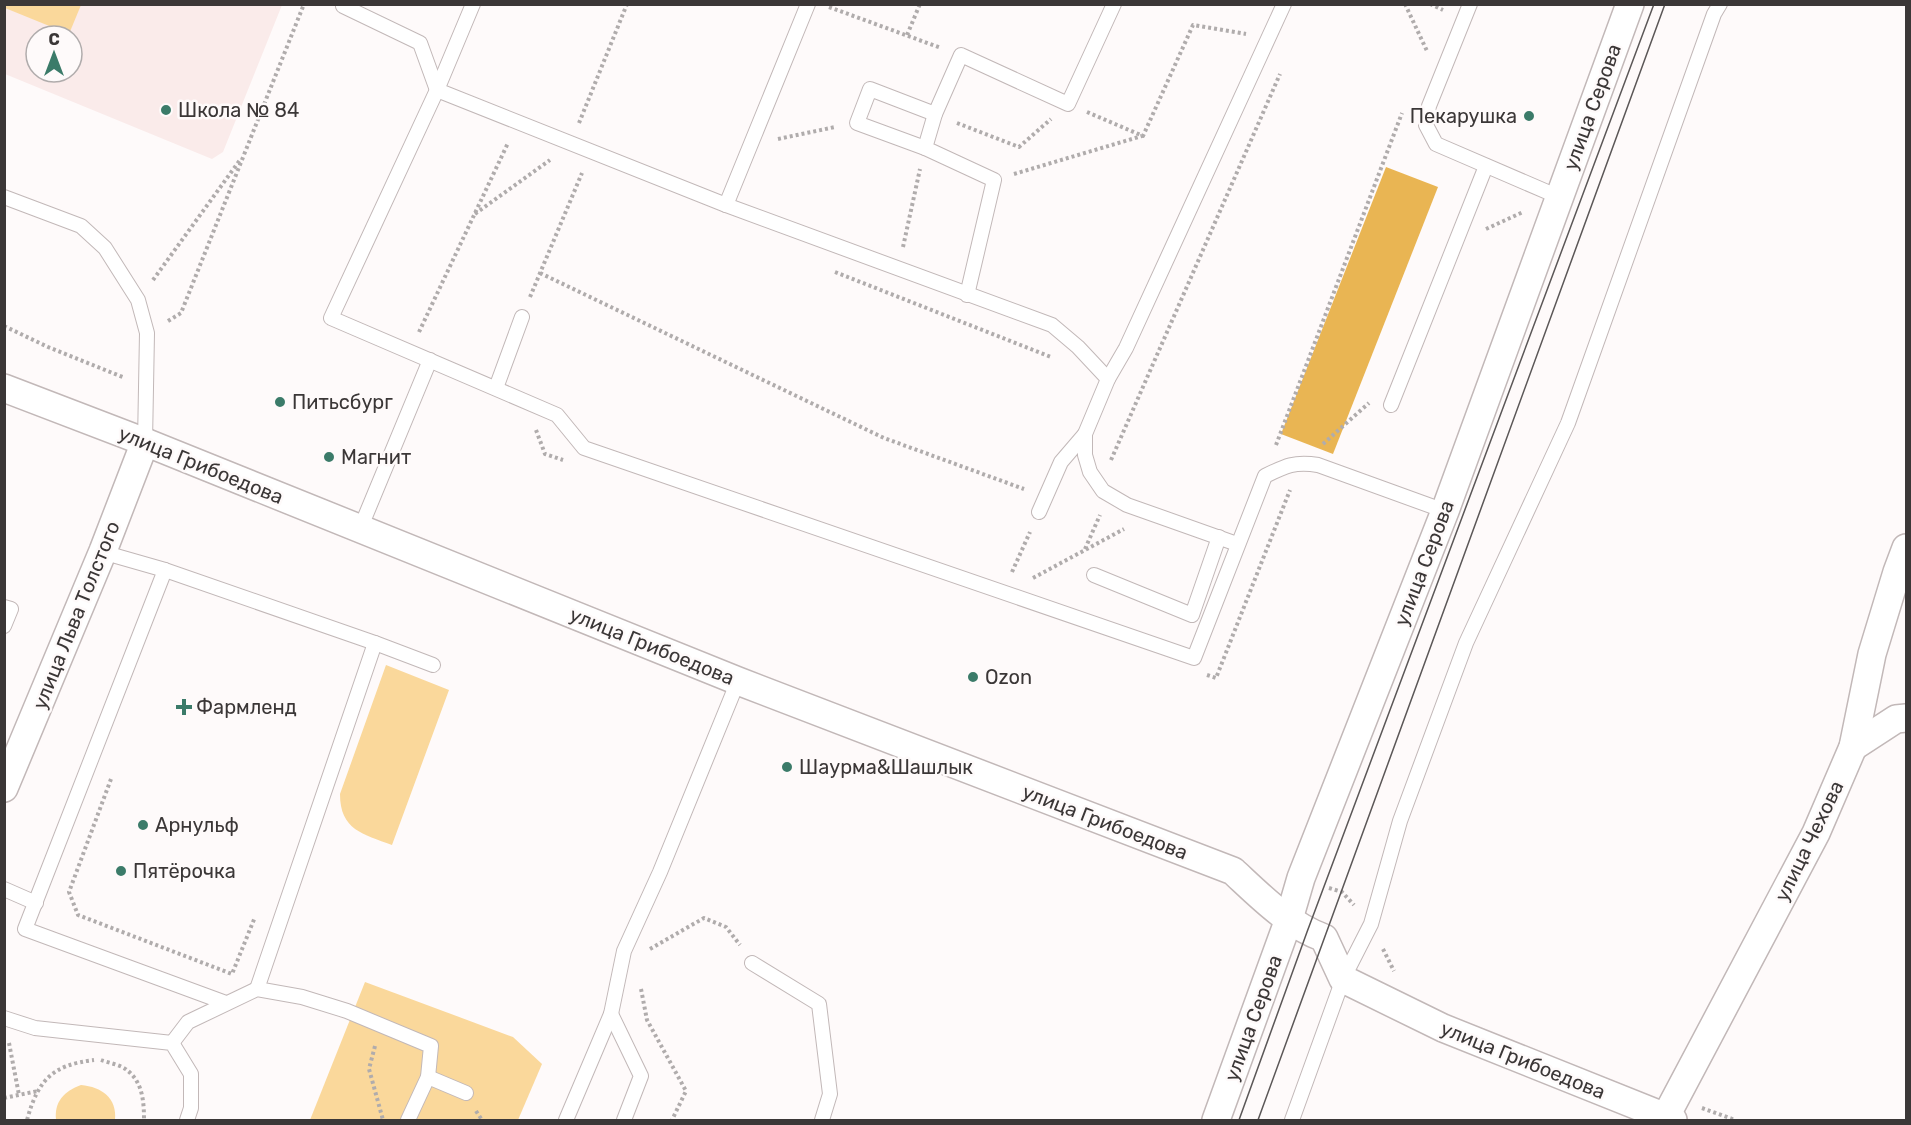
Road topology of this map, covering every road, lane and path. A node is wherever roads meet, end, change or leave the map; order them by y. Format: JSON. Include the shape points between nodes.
{"nodes":[{"id":1,"x":304,"y":4,"type":"edge"},
{"id":2,"x":473,"y":4,"type":"edge"},
{"id":3,"x":627,"y":4,"type":"edge"},
{"id":4,"x":808,"y":4,"type":"edge"},
{"id":5,"x":823,"y":4,"type":"edge"},
{"id":6,"x":920,"y":4,"type":"edge"},
{"id":7,"x":1114,"y":4,"type":"edge"},
{"id":8,"x":1284,"y":4,"type":"edge"},
{"id":9,"x":1405,"y":4,"type":"edge"},
{"id":10,"x":1446,"y":4,"type":"edge"},
{"id":11,"x":1470,"y":4,"type":"edge"},
{"id":12,"x":1630,"y":4,"type":"edge"},
{"id":13,"x":1720,"y":4,"type":"edge"},
{"id":14,"x":343,"y":6,"type":"edge"},
{"id":15,"x":1440,"y":20,"type":"dead end"},
{"id":16,"x":907,"y":35,"type":"junction"},
{"id":17,"x":1431,"y":40,"type":"dead end"},
{"id":18,"x":1426,"y":50,"type":"junction"},
{"id":19,"x":961,"y":55,"type":"junction"},
{"id":20,"x":1423,"y":60,"type":"dead end"},
{"id":21,"x":1282,"y":69,"type":"dead end"},
{"id":22,"x":1440,"y":79,"type":"junction"},
{"id":23,"x":437,"y":90,"type":"junction"},
{"id":24,"x":1403,"y":111,"type":"dead end"},
{"id":25,"x":935,"y":114,"type":"junction"},
{"id":26,"x":518,"y":122,"type":"junction"},
{"id":27,"x":1143,"y":136,"type":"dead end"},
{"id":28,"x":571,"y":143,"type":"junction"},
{"id":29,"x":925,"y":148,"type":"junction"},
{"id":30,"x":244,"y":155,"type":"junction"},
{"id":31,"x":549,"y":161,"type":"junction"},
{"id":32,"x":560,"y":165,"type":"dead end"},
{"id":33,"x":1486,"y":166,"type":"junction"},
{"id":34,"x":592,"y":178,"type":"dead end"},
{"id":35,"x":994,"y":180,"type":"junction"},
{"id":36,"x":1559,"y":197,"type":"junction"},
{"id":37,"x":4,"y":198,"type":"edge"},
{"id":38,"x":726,"y":205,"type":"junction"},
{"id":39,"x":475,"y":214,"type":"junction"},
{"id":40,"x":1456,"y":242,"type":"junction"},
{"id":41,"x":898,"y":269,"type":"junction"},
{"id":42,"x":834,"y":272,"type":"dead end"},
{"id":43,"x":540,"y":273,"type":"junction"},
{"id":44,"x":967,"y":295,"type":"junction"},
{"id":45,"x":138,"y":300,"type":"junction"},
{"id":46,"x":522,"y":317,"type":"joint"},
{"id":47,"x":4,"y":326,"type":"edge"},
{"id":48,"x":147,"y":333,"type":"junction"},
{"id":49,"x":410,"y":352,"type":"junction"},
{"id":50,"x":1053,"y":358,"type":"dead end"},
{"id":51,"x":430,"y":360,"type":"junction"},
{"id":52,"x":1108,"y":379,"type":"junction"},
{"id":53,"x":129,"y":380,"type":"dead end"},
{"id":54,"x":4,"y":388,"type":"edge"},
{"id":55,"x":496,"y":388,"type":"junction"},
{"id":56,"x":1140,"y":394,"type":"junction"},
{"id":57,"x":1370,"y":403,"type":"dead end"},
{"id":58,"x":1391,"y":405,"type":"dead end"},
{"id":59,"x":1085,"y":434,"type":"junction"},
{"id":60,"x":145,"y":442,"type":"junction"},
{"id":61,"x":1110,"y":462,"type":"dead end"},
{"id":62,"x":1301,"y":462,"type":"junction"},
{"id":63,"x":1264,"y":477,"type":"junction"},
{"id":64,"x":1046,"y":497,"type":"junction"},
{"id":65,"x":1445,"y":511,"type":"junction"},
{"id":66,"x":1039,"y":512,"type":"dead end"},
{"id":67,"x":1152,"y":514,"type":"junction"},
{"id":68,"x":360,"y":529,"type":"junction"},
{"id":69,"x":1219,"y":537,"type":"junction"},
{"id":70,"x":1240,"y":537,"type":"junction"},
{"id":71,"x":1270,"y":541,"type":"dead end"},
{"id":72,"x":1906,"y":548,"type":"edge"},
{"id":73,"x":103,"y":551,"type":"junction"},
{"id":74,"x":165,"y":570,"type":"junction"},
{"id":75,"x":1094,"y":575,"type":"dead end"},
{"id":76,"x":1003,"y":593,"type":"junction"},
{"id":77,"x":4,"y":607,"type":"edge"},
{"id":78,"x":4,"y":626,"type":"edge"},
{"id":79,"x":375,"y":643,"type":"junction"},
{"id":80,"x":433,"y":665,"type":"dead end"},
{"id":81,"x":738,"y":681,"type":"junction"},
{"id":82,"x":1906,"y":718,"type":"edge"},
{"id":83,"x":1853,"y":747,"type":"junction"},
{"id":84,"x":114,"y":770,"type":"dead end"},
{"id":85,"x":4,"y":788,"type":"edge"},
{"id":86,"x":4,"y":889,"type":"edge"},
{"id":87,"x":36,"y":903,"type":"junction"},
{"id":88,"x":259,"y":906,"type":"dead end"},
{"id":89,"x":1289,"y":919,"type":"junction"},
{"id":90,"x":644,"y":953,"type":"dead end"},
{"id":91,"x":753,"y":963,"type":"joint"},
{"id":92,"x":638,"y":979,"type":"dead end"},
{"id":93,"x":1343,"y":979,"type":"junction"},
{"id":94,"x":257,"y":989,"type":"junction"},
{"id":95,"x":226,"y":1004,"type":"junction"},
{"id":96,"x":610,"y":1014,"type":"junction"},
{"id":97,"x":5,"y":1018,"type":"edge"},
{"id":98,"x":381,"y":1025,"type":"junction"},
{"id":99,"x":172,"y":1043,"type":"junction"},
{"id":100,"x":428,"y":1077,"type":"junction"},
{"id":101,"x":39,"y":1091,"type":"junction"},
{"id":102,"x":466,"y":1093,"type":"dead end"},
{"id":103,"x":18,"y":1095,"type":"junction"},
{"id":104,"x":4,"y":1098,"type":"edge"},
{"id":105,"x":1669,"y":1119,"type":"edge"},
{"id":106,"x":27,"y":1120,"type":"edge"},
{"id":107,"x":144,"y":1120,"type":"edge"},
{"id":108,"x":187,"y":1120,"type":"edge"},
{"id":109,"x":383,"y":1120,"type":"edge"},
{"id":110,"x":408,"y":1120,"type":"edge"},
{"id":111,"x":566,"y":1120,"type":"edge"},
{"id":112,"x":624,"y":1120,"type":"edge"},
{"id":113,"x":672,"y":1120,"type":"edge"},
{"id":114,"x":822,"y":1120,"type":"edge"},
{"id":115,"x":1216,"y":1120,"type":"edge"},
{"id":116,"x":1292,"y":1120,"type":"edge"}],
"edges":[{"from":1,"to":30,"type":"path"},
{"from":2,"to":23,"type":"lane"},
{"from":3,"to":28,"type":"path"},
{"from":4,"to":38,"type":"lane"},
{"from":5,"to":16,"type":"path"},
{"from":6,"to":16,"type":"path"},
{"from":7,"to":19,"type":"lane","via":[[1068,104]]},
{"from":8,"to":52,"type":"lane","via":[[1126,348]]},
{"from":9,"to":18,"type":"path"},
{"from":10,"to":15,"type":"path"},
{"from":11,"to":22,"type":"lane"},
{"from":12,"to":36,"type":"street","name":"улица Серова"},
{"from":13,"to":93,"type":"lane","via":[[1568,423],[1466,643],[1400,821],[1371,924]]},
{"from":14,"to":23,"type":"lane","via":[[420,43]]},
{"from":16,"to":19,"type":"path"},
{"from":17,"to":18,"type":"path"},
{"from":18,"to":20,"type":"path"},
{"from":18,"to":22,"type":"path"},
{"from":19,"to":25,"type":"lane"},
{"from":21,"to":56,"type":"path"},
{"from":22,"to":33,"type":"lane","via":[[1426,125],[1436,144]]},
{"from":23,"to":26,"type":"lane"},
{"from":23,"to":49,"type":"lane","via":[[332,318]]},
{"from":24,"to":63,"type":"path"},
{"from":25,"to":29,"type":"lane"},
{"from":25,"to":29,"type":"lane","via":[[870,89],[857,123]]},
{"from":26,"to":28,"type":"lane"},
{"from":26,"to":39,"type":"path"},
{"from":27,"to":35,"type":"path"},
{"from":28,"to":31,"type":"path"},
{"from":28,"to":38,"type":"lane"},
{"from":29,"to":35,"type":"lane"},
{"from":29,"to":41,"type":"path"},
{"from":30,"to":45,"type":"path"},
{"from":30,"to":48,"type":"path","via":[[181,313]]},
{"from":31,"to":32,"type":"path"},
{"from":31,"to":39,"type":"path"},
{"from":33,"to":36,"type":"lane"},
{"from":33,"to":40,"type":"lane"},
{"from":34,"to":43,"type":"path","via":[[582,173]]},
{"from":35,"to":44,"type":"lane"},
{"from":36,"to":40,"type":"path"},
{"from":36,"to":65,"type":"street","name":"улица Серова"},
{"from":37,"to":45,"type":"lane","via":[[81,226],[105,248]]},
{"from":38,"to":41,"type":"lane"},
{"from":39,"to":49,"type":"path"},
{"from":40,"to":58,"type":"lane"},
{"from":41,"to":44,"type":"lane"},
{"from":42,"to":50,"type":"path"},
{"from":43,"to":46,"type":"path"},
{"from":43,"to":64,"type":"path","via":[[884,438]]},
{"from":44,"to":52,"type":"lane","via":[[1052,325]]},
{"from":45,"to":48,"type":"lane"},
{"from":46,"to":55,"type":"lane"},
{"from":47,"to":53,"type":"path"},
{"from":48,"to":60,"type":"lane"},
{"from":49,"to":51,"type":"lane"},
{"from":51,"to":55,"type":"lane"},
{"from":51,"to":68,"type":"lane"},
{"from":52,"to":56,"type":"path"},
{"from":52,"to":59,"type":"lane"},
{"from":54,"to":60,"type":"street","name":"улица Грибоедова"},
{"from":55,"to":76,"type":"lane","via":[[557,415],[584,448]]},
{"from":56,"to":61,"type":"path"},
{"from":57,"to":62,"type":"path"},
{"from":59,"to":64,"type":"lane","via":[[1061,462]]},
{"from":59,"to":67,"type":"lane","via":[[1090,472],[1103,491]]},
{"from":60,"to":68,"type":"street","name":"улица Грибоедова"},
{"from":60,"to":73,"type":"street","name":"улица Льва Толстого"},
{"from":62,"to":63,"type":"lane"},
{"from":62,"to":65,"type":"lane"},
{"from":63,"to":70,"type":"lane"},
{"from":64,"to":66,"type":"lane"},
{"from":65,"to":89,"type":"street","name":"улица Серова","via":[[1301,878]]},
{"from":67,"to":69,"type":"lane"},
{"from":67,"to":76,"type":"path"},
{"from":68,"to":81,"type":"street","name":"улица Грибоедова"},
{"from":69,"to":70,"type":"lane"},
{"from":69,"to":75,"type":"lane","via":[[1192,615]]},
{"from":70,"to":71,"type":"path"},
{"from":70,"to":76,"type":"lane","via":[[1194,658]]},
{"from":72,"to":83,"type":"street","name":"улица Чехова","via":[[1872,654]]},
{"from":73,"to":74,"type":"lane"},
{"from":73,"to":85,"type":"street","name":"улица Льва Толстого"},
{"from":74,"to":79,"type":"lane"},
{"from":74,"to":87,"type":"lane"},
{"from":77,"to":78,"type":"lane","via":[[11,609]]},
{"from":79,"to":80,"type":"lane"},
{"from":79,"to":94,"type":"lane"},
{"from":81,"to":89,"type":"street","name":"улица Грибоедова","via":[[1233,871]]},
{"from":81,"to":96,"type":"lane","via":[[624,951]]},
{"from":82,"to":83,"type":"street","via":[[1896,719]]},
{"from":83,"to":105,"type":"street","name":"улица Чехова","via":[[1816,833]]},
{"from":84,"to":88,"type":"path","via":[[69,892],[78,915],[232,974]]},
{"from":86,"to":87,"type":"lane"},
{"from":87,"to":95,"type":"lane","via":[[26,929]]},
{"from":89,"to":93,"type":"street","name":"улица Грибоедова","via":[[1324,938]]},
{"from":89,"to":115,"type":"street","name":"улица Серова"},
{"from":90,"to":91,"type":"path","via":[[704,918],[726,927]]},
{"from":91,"to":114,"type":"lane","via":[[819,1005],[830,1094]]},
{"from":92,"to":113,"type":"path","via":[[647,1020],[686,1091]]},
{"from":93,"to":105,"type":"street","name":"улица Грибоедова","via":[[1443,1028]]},
{"from":93,"to":116,"type":"lane"},
{"from":94,"to":95,"type":"lane"},
{"from":94,"to":98,"type":"lane","via":[[302,997]]},
{"from":95,"to":99,"type":"lane","via":[[188,1022]]},
{"from":96,"to":111,"type":"lane"},
{"from":96,"to":112,"type":"lane","via":[[641,1076]]},
{"from":97,"to":99,"type":"lane","via":[[35,1028]]},
{"from":97,"to":103,"type":"path"},
{"from":98,"to":100,"type":"lane","via":[[431,1046]]},
{"from":98,"to":109,"type":"path","via":[[369,1068]]},
{"from":99,"to":108,"type":"lane","via":[[191,1074]]},
{"from":100,"to":102,"type":"lane"},
{"from":100,"to":110,"type":"lane"},
{"from":101,"to":103,"type":"path"},
{"from":101,"to":106,"type":"path","via":[[32,1100]]},
{"from":101,"to":107,"type":"path","via":[[61,1067],[99,1059],[128,1070],[145,1101]]},
{"from":103,"to":104,"type":"path"}]}
